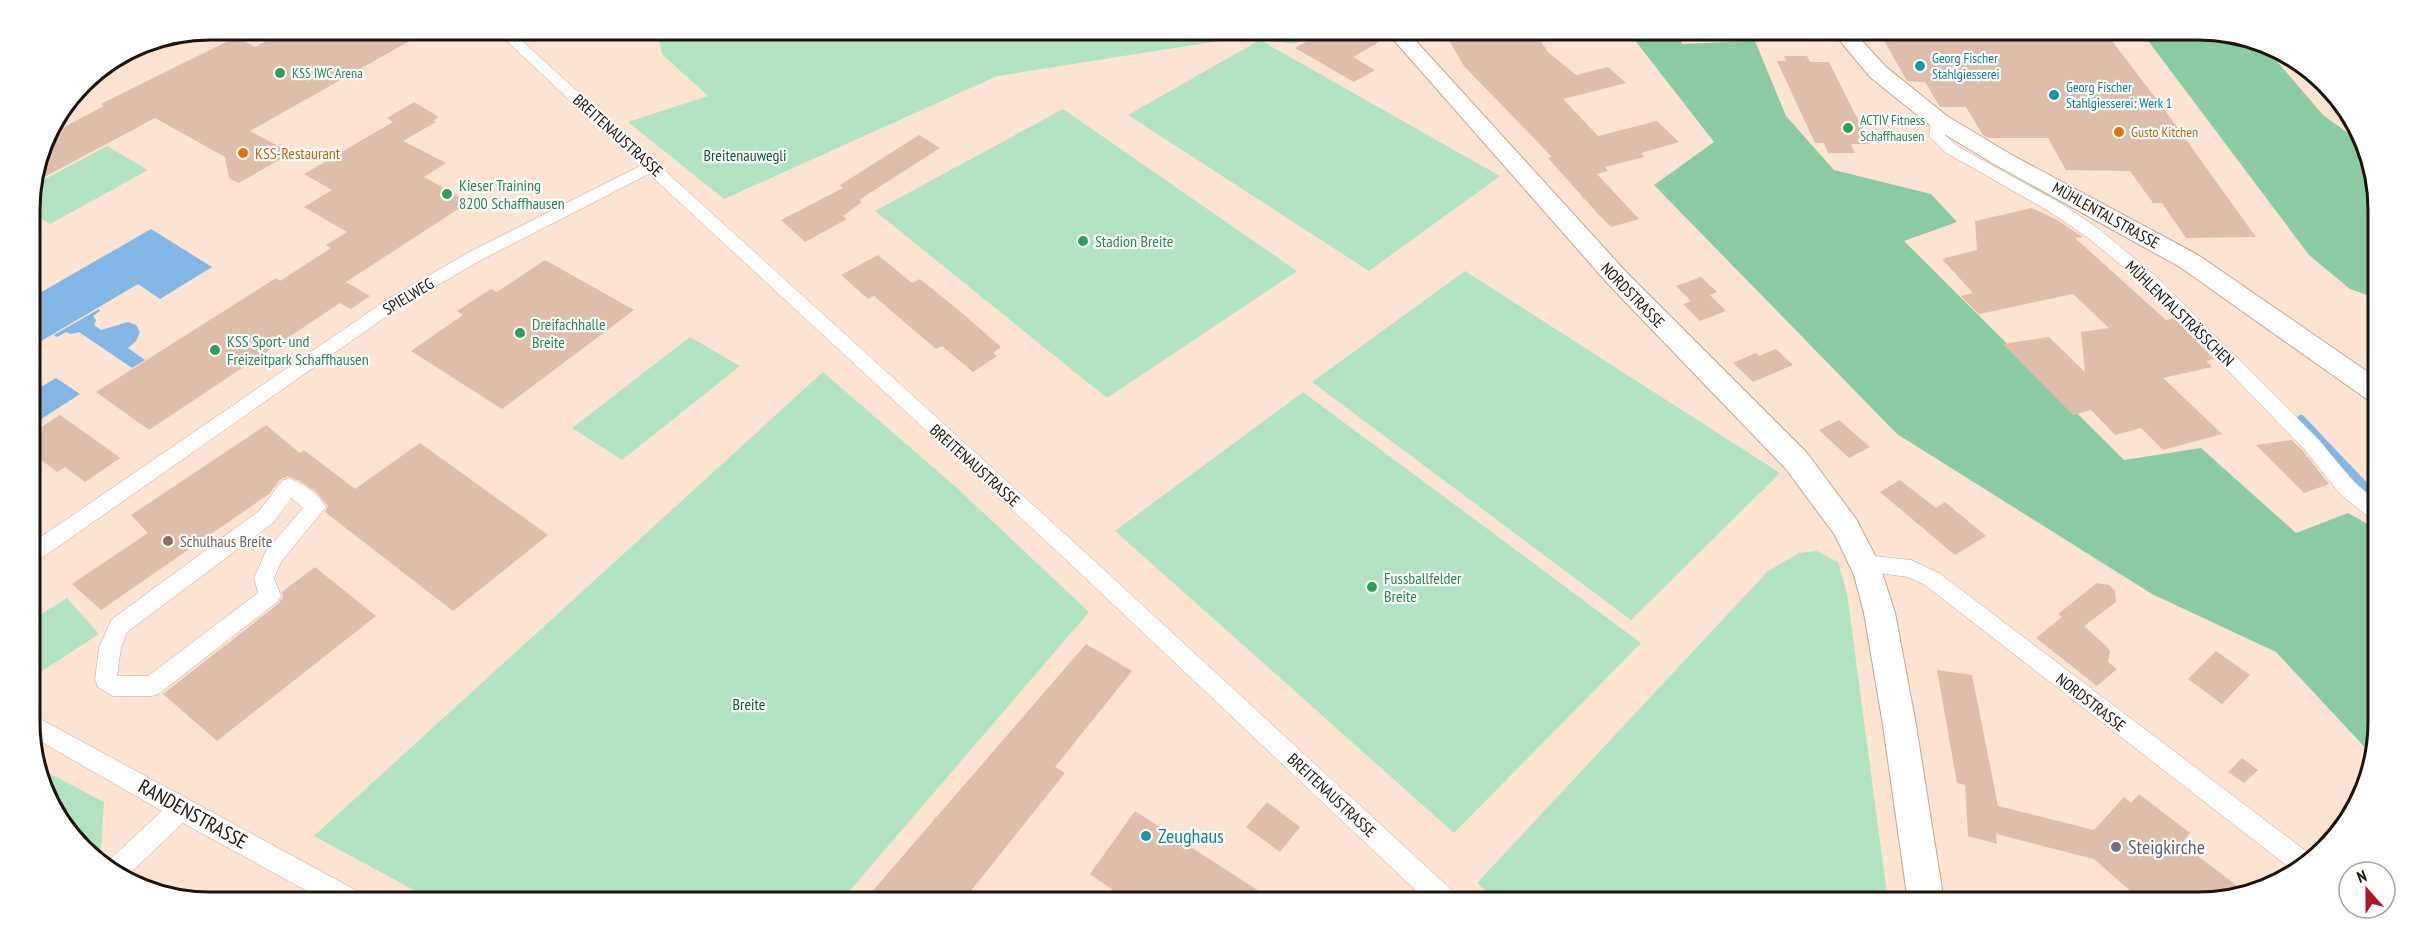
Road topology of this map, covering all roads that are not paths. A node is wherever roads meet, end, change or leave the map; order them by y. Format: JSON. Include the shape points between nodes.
{"nodes":[{"id":1,"x":513,"y":40,"type":"edge"},
{"id":2,"x":1404,"y":40,"type":"edge"},
{"id":3,"x":1850,"y":40,"type":"edge"},
{"id":4,"x":1939,"y":121,"type":"junction"},
{"id":5,"x":651,"y":167,"type":"junction"},
{"id":6,"x":2368,"y":386,"type":"edge"},
{"id":7,"x":2368,"y":505,"type":"edge"},
{"id":8,"x":41,"y":548,"type":"edge"},
{"id":9,"x":1865,"y":564,"type":"junction"},
{"id":10,"x":113,"y":686,"type":"joint"},
{"id":11,"x":41,"y":730,"type":"edge"},
{"id":12,"x":182,"y":810,"type":"junction"},
{"id":13,"x":2297,"y":859,"type":"edge"},
{"id":14,"x":121,"y":866,"type":"edge"},
{"id":15,"x":1435,"y":891,"type":"edge"},
{"id":16,"x":1924,"y":891,"type":"edge"},
{"id":17,"x":334,"y":892,"type":"edge"}],
"edges":[{"from":1,"to":5,"type":"street","name":"BREITENAUSTRASSE"},
{"from":2,"to":9,"type":"street","name":"NORDSTRASSE","via":[[1603,263],[1800,466],[1831,504]]},
{"from":3,"to":4,"type":"street","name":"MÜHLENTALSTRASSE","via":[[1878,72]]},
{"from":4,"to":6,"type":"street","name":"MÜHLENTALSTRASSE","via":[[2189,261]]},
{"from":4,"to":7,"type":"street","name":"MÜHLENTALSTRÄSSCHEN","via":[[1937,136],[1951,149],[2056,208],[2151,281]]},
{"from":5,"to":8,"type":"street","name":"SPIELWEG","via":[[477,255],[394,303]]},
{"from":5,"to":15,"type":"street","name":"BREITENAUSTRASSE"},
{"from":9,"to":13,"type":"street","name":"NORDSTRASSE","via":[[1911,569],[1932,579]]},
{"from":9,"to":16,"type":"street","name":"NORDSTRASSE","via":[[1876,597],[1893,688]]},
{"from":10,"to":10,"type":"street","via":[[106,680],[110,648],[119,626],[267,516],[289,486],[316,507],[273,557],[264,578],[270,596],[152,686]]},
{"from":11,"to":12,"type":"street","name":"RANDENSTRASSE"},
{"from":12,"to":14,"type":"street"},
{"from":12,"to":17,"type":"street","name":"RANDENSTRASSE"}]}
